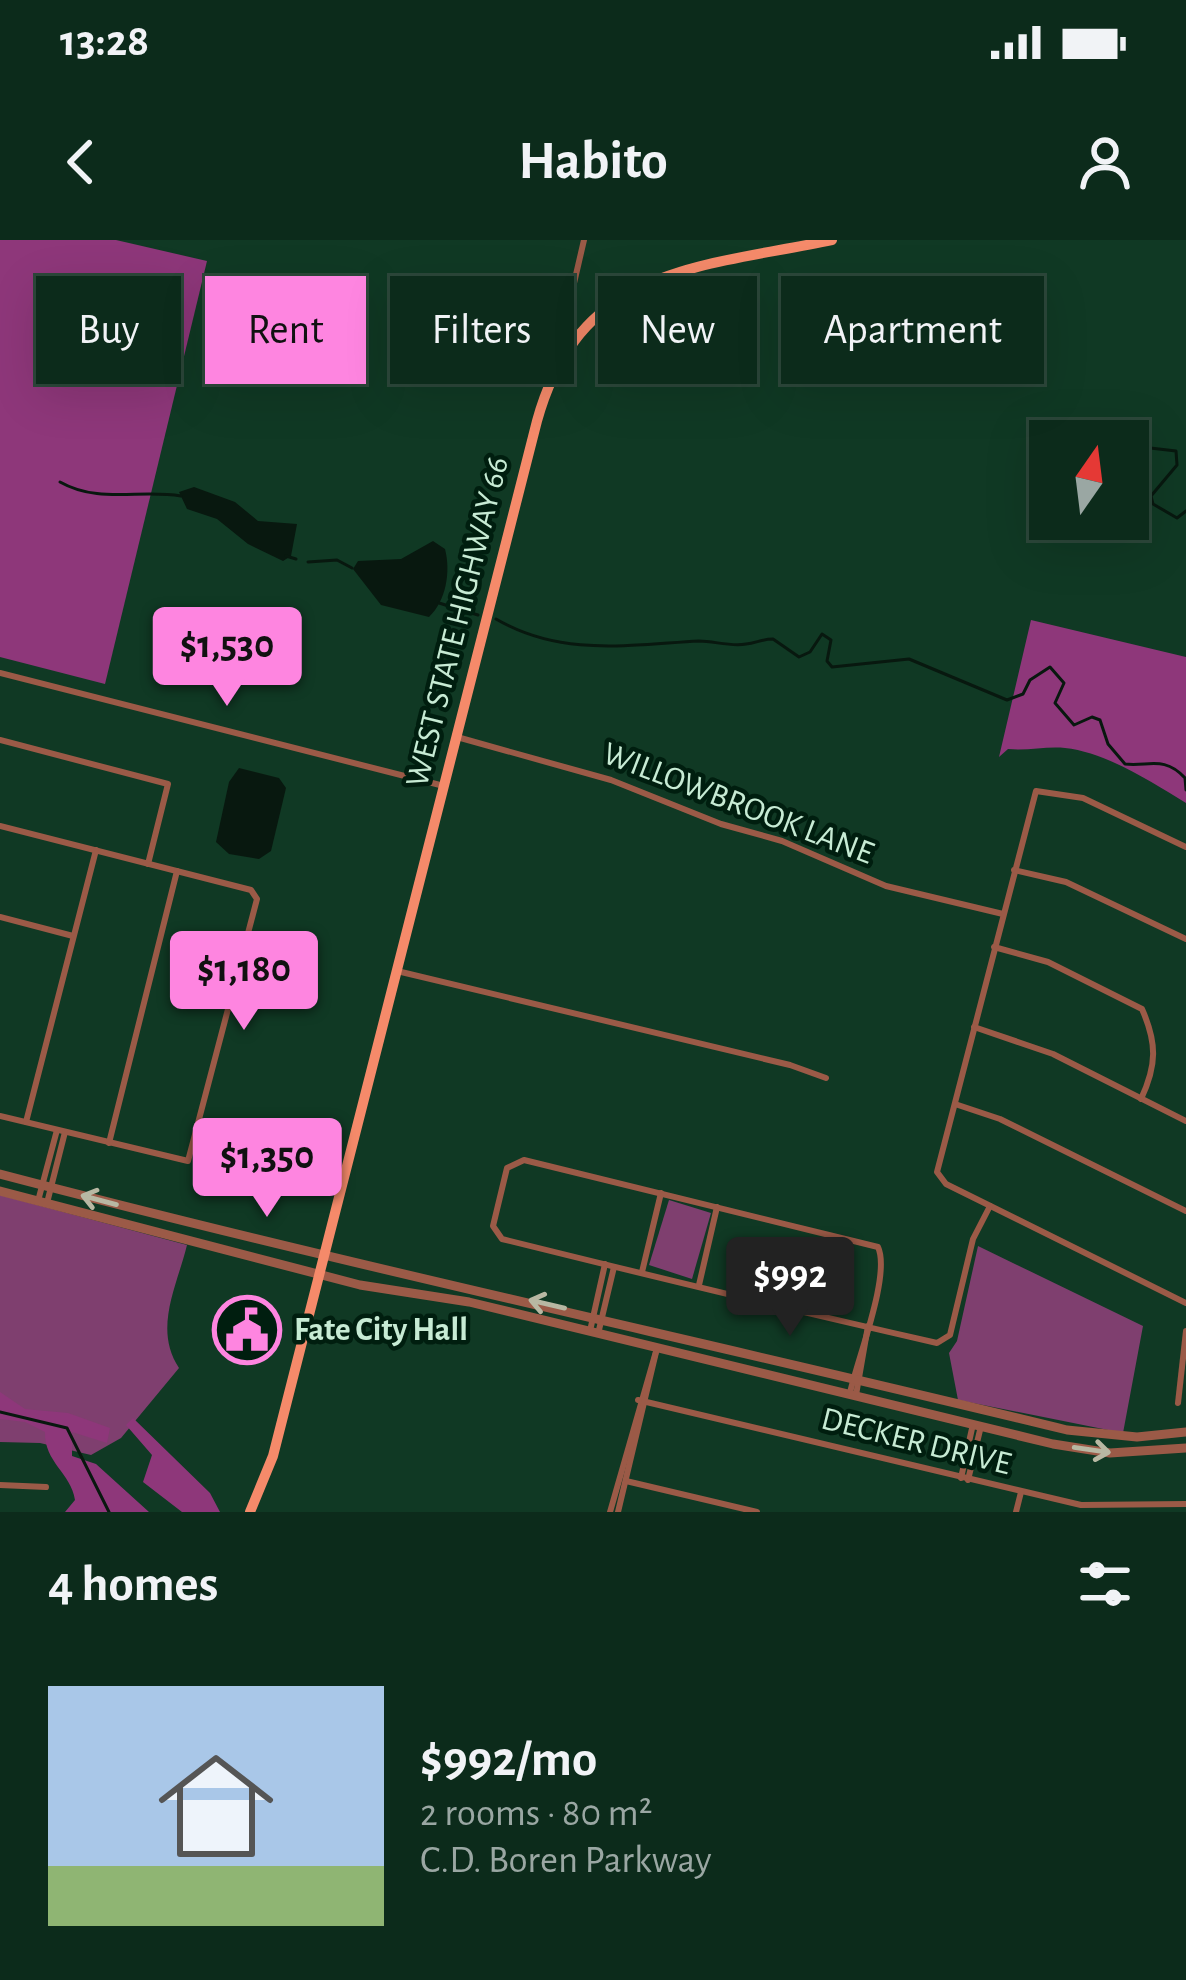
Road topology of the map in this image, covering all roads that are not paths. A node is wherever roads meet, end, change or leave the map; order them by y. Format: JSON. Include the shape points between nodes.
{"nodes":[{"id":1,"x":584,"y":240,"type":"edge"},
{"id":2,"x":832,"y":240,"type":"edge"},
{"id":3,"x":574,"y":283,"type":"edge"},
{"id":4,"x":574,"y":338,"type":"edge"},
{"id":5,"x":551,"y":384,"type":"edge"},
{"id":6,"x":0,"y":673,"type":"edge"},
{"id":7,"x":457,"y":737,"type":"junction"},
{"id":8,"x":0,"y":740,"type":"edge"},
{"id":9,"x":444,"y":786,"type":"junction"},
{"id":10,"x":0,"y":826,"type":"edge"},
{"id":11,"x":1186,"y":848,"type":"edge"},
{"id":12,"x":96,"y":850,"type":"junction"},
{"id":13,"x":148,"y":864,"type":"junction"},
{"id":14,"x":1014,"y":869,"type":"junction"},
{"id":15,"x":177,"y":871,"type":"junction"},
{"id":16,"x":1003,"y":914,"type":"junction"},
{"id":17,"x":0,"y":917,"type":"edge"},
{"id":18,"x":73,"y":936,"type":"junction"},
{"id":19,"x":1186,"y":939,"type":"edge"},
{"id":20,"x":994,"y":947,"type":"junction"},
{"id":21,"x":397,"y":971,"type":"junction"},
{"id":22,"x":974,"y":1027,"type":"junction"},
{"id":23,"x":826,"y":1078,"type":"dead end"},
{"id":24,"x":1142,"y":1099,"type":"junction"},
{"id":25,"x":955,"y":1104,"type":"junction"},
{"id":26,"x":0,"y":1116,"type":"edge"},
{"id":27,"x":1186,"y":1121,"type":"edge"},
{"id":28,"x":26,"y":1123,"type":"junction"},
{"id":29,"x":61,"y":1131,"type":"junction"},
{"id":30,"x":109,"y":1143,"type":"junction"},
{"id":31,"x":0,"y":1174,"type":"edge"},
{"id":32,"x":46,"y":1186,"type":"junction"},
{"id":33,"x":0,"y":1191,"type":"edge"},
{"id":34,"x":661,"y":1193,"type":"junction"},
{"id":35,"x":42,"y":1202,"type":"junction"},
{"id":36,"x":990,"y":1206,"type":"junction"},
{"id":37,"x":717,"y":1207,"type":"junction"},
{"id":38,"x":1186,"y":1211,"type":"edge"},
{"id":39,"x":221,"y":1232,"type":"junction"},
{"id":40,"x":217,"y":1248,"type":"junction"},
{"id":41,"x":324,"y":1258,"type":"junction"},
{"id":42,"x":609,"y":1265,"type":"junction"},
{"id":43,"x":642,"y":1273,"type":"junction"},
{"id":44,"x":319,"y":1275,"type":"junction"},
{"id":45,"x":699,"y":1286,"type":"junction"},
{"id":46,"x":1186,"y":1303,"type":"edge"},
{"id":47,"x":598,"y":1316,"type":"junction"},
{"id":48,"x":868,"y":1326,"type":"junction"},
{"id":49,"x":661,"y":1331,"type":"junction"},
{"id":50,"x":1186,"y":1331,"type":"edge"},
{"id":51,"x":594,"y":1333,"type":"junction"},
{"id":52,"x":657,"y":1348,"type":"junction"},
{"id":53,"x":857,"y":1378,"type":"junction"},
{"id":54,"x":853,"y":1394,"type":"junction"},
{"id":55,"x":643,"y":1401,"type":"junction"},
{"id":56,"x":1178,"y":1403,"type":"dead end"},
{"id":57,"x":977,"y":1425,"type":"junction"},
{"id":58,"x":1186,"y":1432,"type":"edge"},
{"id":59,"x":1186,"y":1448,"type":"edge"},
{"id":60,"x":964,"y":1479,"type":"junction"},
{"id":61,"x":622,"y":1480,"type":"junction"},
{"id":62,"x":0,"y":1485,"type":"edge"},
{"id":63,"x":46,"y":1487,"type":"dead end"},
{"id":64,"x":1021,"y":1492,"type":"junction"},
{"id":65,"x":1186,"y":1504,"type":"edge"},
{"id":66,"x":250,"y":1512,"type":"edge"},
{"id":67,"x":614,"y":1512,"type":"edge"},
{"id":68,"x":757,"y":1512,"type":"edge"},
{"id":69,"x":1016,"y":1512,"type":"edge"}],
"edges":[{"from":1,"to":3,"type":"street"},
{"from":2,"to":4,"type":"main road","name":"WEST STATE HIGHWAY 66","via":[[640,284]]},
{"from":5,"to":7,"type":"main road","name":"WEST STATE HIGHWAY 66"},
{"from":6,"to":9,"type":"street"},
{"from":7,"to":9,"type":"main road","name":"WEST STATE HIGHWAY 66"},
{"from":7,"to":16,"type":"street","name":"WILLOWBROOK LANE","via":[[611,780],[886,886]]},
{"from":8,"to":13,"type":"street","via":[[168,784]]},
{"from":9,"to":21,"type":"main road","name":"WEST STATE HIGHWAY 66"},
{"from":10,"to":12,"type":"street"},
{"from":11,"to":14,"type":"street","via":[[1083,799],[1036,791]]},
{"from":12,"to":13,"type":"street"},
{"from":12,"to":18,"type":"street"},
{"from":13,"to":15,"type":"street"},
{"from":14,"to":16,"type":"street"},
{"from":14,"to":19,"type":"street","via":[[1066,881]]},
{"from":15,"to":30,"type":"street"},
{"from":15,"to":30,"type":"street","via":[[256,894],[188,1161]]},
{"from":16,"to":20,"type":"street"},
{"from":17,"to":18,"type":"street"},
{"from":18,"to":28,"type":"street"},
{"from":20,"to":22,"type":"street"},
{"from":20,"to":24,"type":"street","via":[[1048,962],[1142,1009],[1156,1044]]},
{"from":21,"to":23,"type":"street"},
{"from":21,"to":41,"type":"main road","name":"WEST STATE HIGHWAY 66"},
{"from":22,"to":24,"type":"street","via":[[1053,1054]]},
{"from":22,"to":25,"type":"street"},
{"from":24,"to":27,"type":"street"},
{"from":25,"to":36,"type":"street","via":[[938,1168],[943,1182]]},
{"from":25,"to":38,"type":"street"},
{"from":26,"to":28,"type":"street"},
{"from":28,"to":29,"type":"street"},
{"from":29,"to":30,"type":"street"},
{"from":29,"to":32,"type":"street"},
{"from":31,"to":32,"type":"street"},
{"from":32,"to":35,"type":"street"},
{"from":39,"to":32,"type":"street","one_way":true},
{"from":33,"to":35,"type":"street"},
{"from":34,"to":37,"type":"street"},
{"from":34,"to":42,"type":"street","via":[[514,1161],[507,1168],[496,1234]]},
{"from":34,"to":43,"type":"street"},
{"from":35,"to":40,"type":"street"},
{"from":36,"to":46,"type":"street"},
{"from":36,"to":48,"type":"street","via":[[973,1239],[950,1335],[934,1342]]},
{"from":37,"to":45,"type":"street"},
{"from":37,"to":48,"type":"street","via":[[881,1250]]},
{"from":39,"to":40,"type":"street"},
{"from":39,"to":41,"type":"street"},
{"from":40,"to":44,"type":"street"},
{"from":41,"to":44,"type":"main road","name":"WEST STATE HIGHWAY 66"},
{"from":47,"to":41,"type":"street","one_way":true},
{"from":42,"to":43,"type":"street"},
{"from":42,"to":47,"type":"street"},
{"from":43,"to":45,"type":"street"},
{"from":44,"to":51,"type":"street"},
{"from":44,"to":66,"type":"main road","name":"WEST STATE HIGHWAY 66","via":[[273,1456]]},
{"from":45,"to":48,"type":"street"},
{"from":47,"to":49,"type":"street"},
{"from":47,"to":51,"type":"street"},
{"from":48,"to":53,"type":"street"},
{"from":49,"to":52,"type":"street"},
{"from":49,"to":53,"type":"street"},
{"from":50,"to":56,"type":"street"},
{"from":51,"to":52,"type":"street"},
{"from":52,"to":54,"type":"street"},
{"from":52,"to":55,"type":"street"},
{"from":53,"to":54,"type":"street"},
{"from":53,"to":58,"type":"street","via":[[1076,1431]]},
{"from":54,"to":57,"type":"street"},
{"from":55,"to":60,"type":"street","name":"DECKER DRIVE"},
{"from":55,"to":61,"type":"street"},
{"from":57,"to":59,"type":"street","one_way":true,"via":[[1097,1452]]},
{"from":57,"to":60,"type":"street"},
{"from":60,"to":64,"type":"street","name":"DECKER DRIVE"},
{"from":61,"to":67,"type":"street"},
{"from":61,"to":68,"type":"street"},
{"from":62,"to":63,"type":"street"},
{"from":64,"to":65,"type":"street","name":"DECKER DRIVE","via":[[1119,1508]]},
{"from":64,"to":69,"type":"street"}]}
